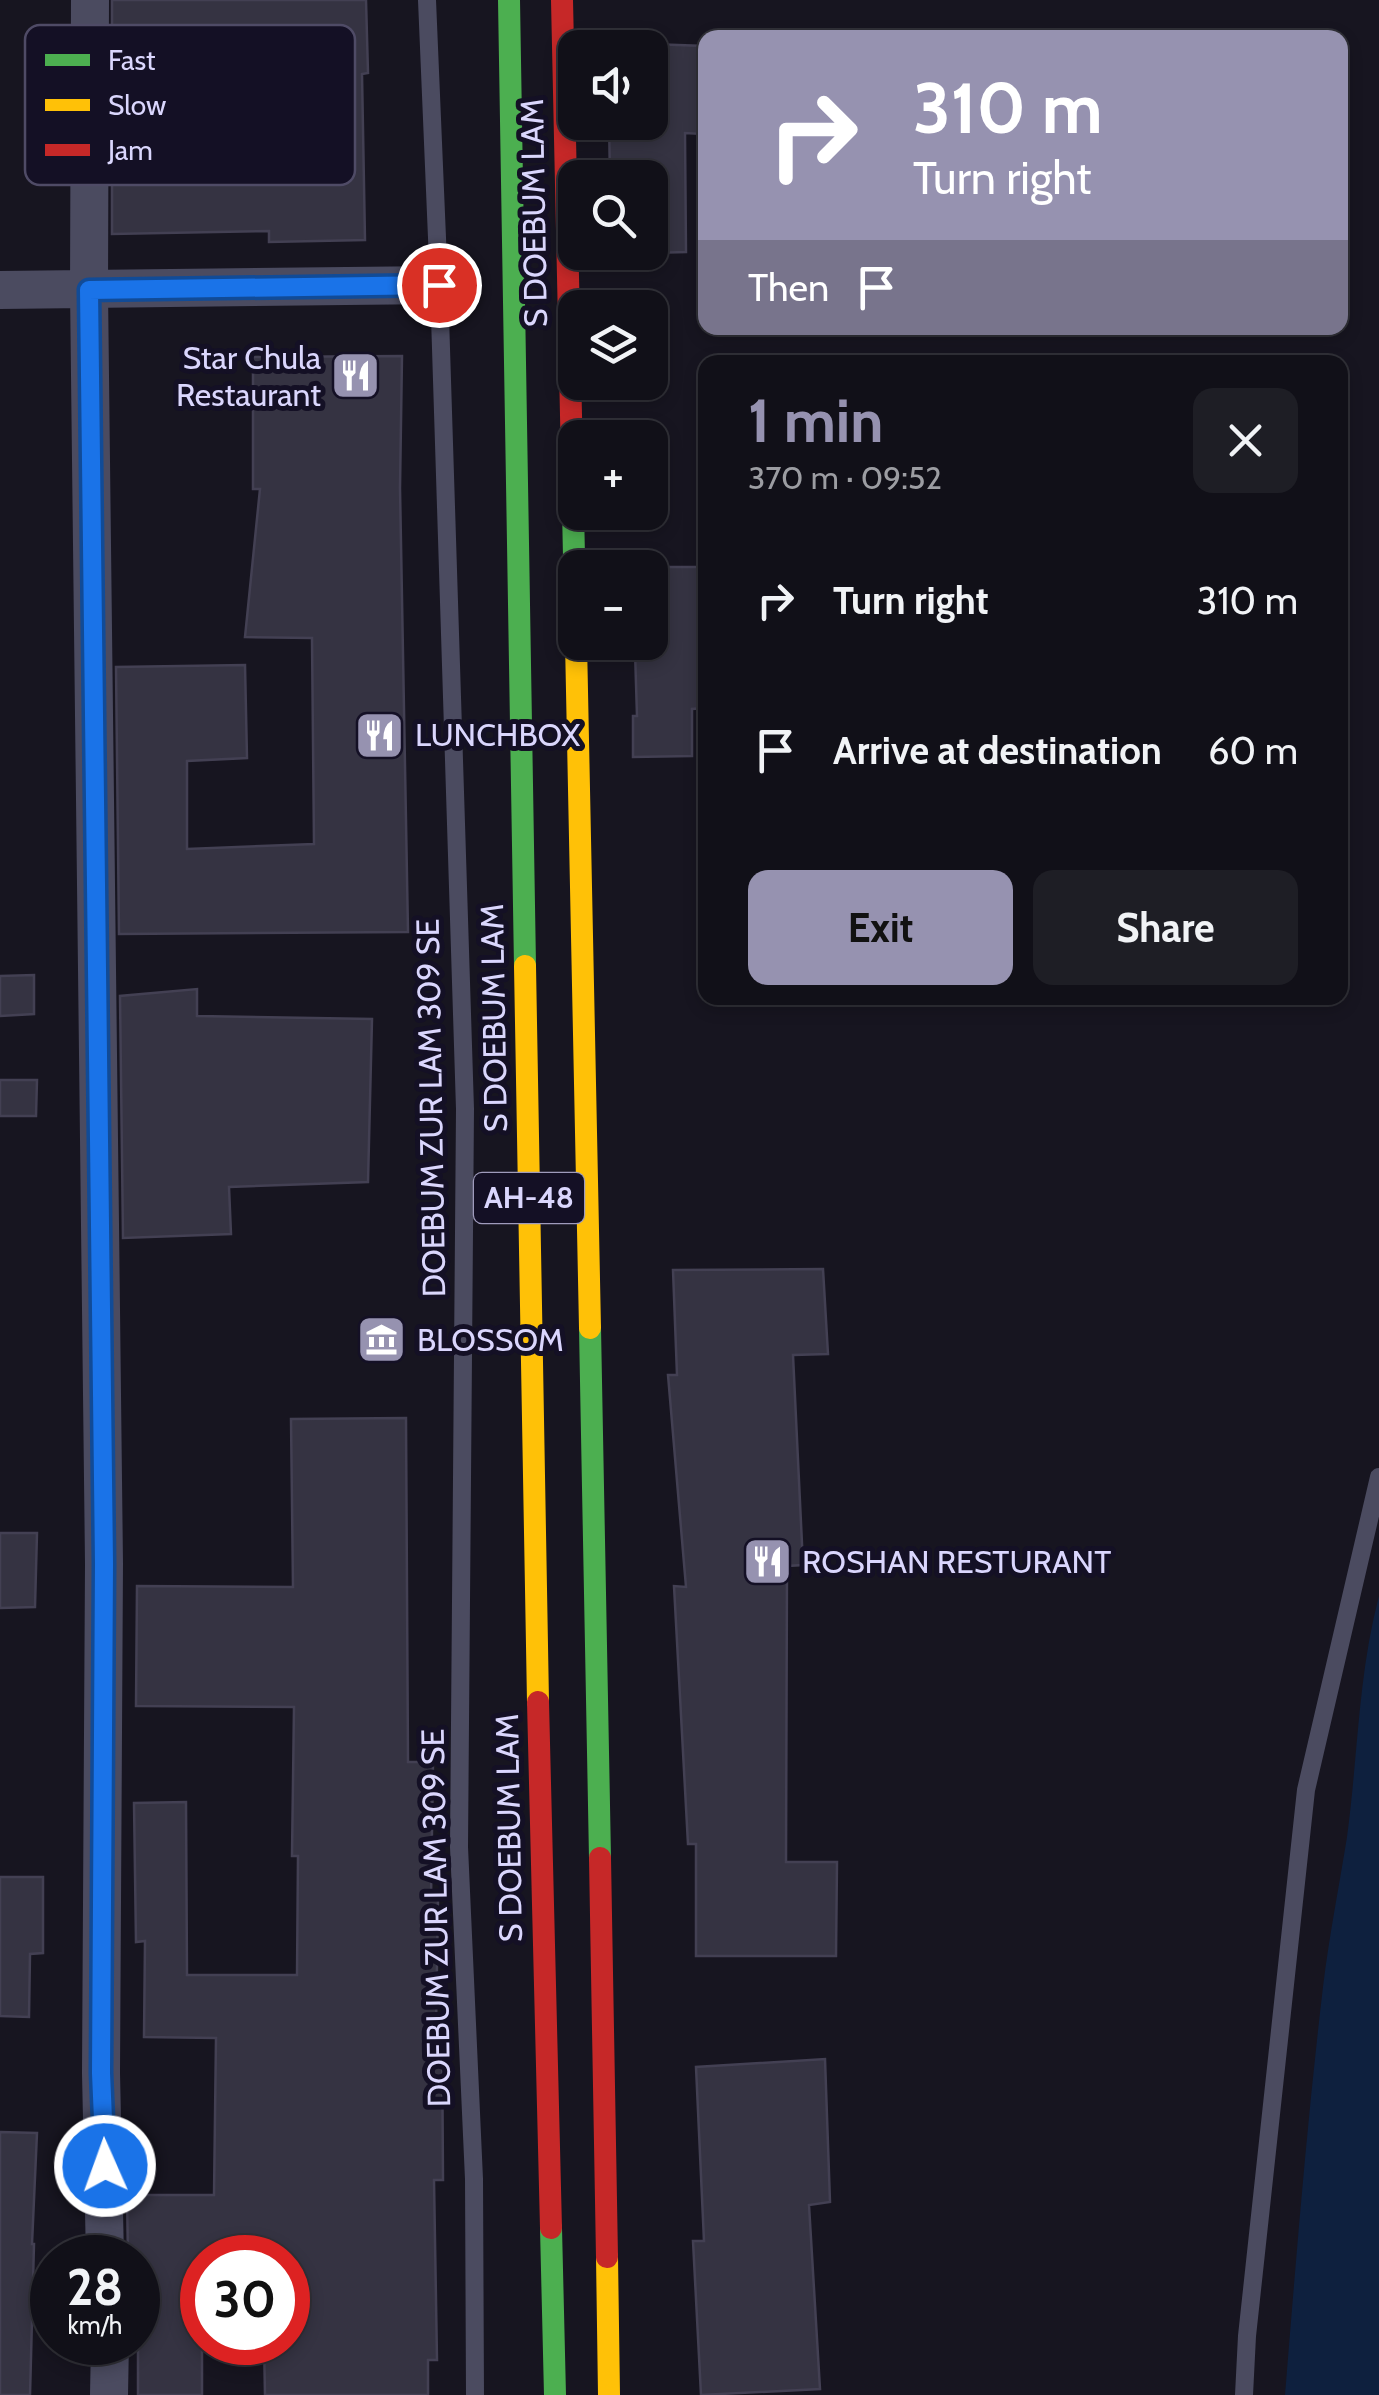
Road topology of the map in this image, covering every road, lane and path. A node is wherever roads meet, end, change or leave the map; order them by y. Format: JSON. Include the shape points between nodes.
{"nodes":[{"id":1,"x":90,"y":0,"type":"edge"},
{"id":2,"x":427,"y":0,"type":"edge"},
{"id":3,"x":509,"y":0,"type":"edge"},
{"id":4,"x":562,"y":0,"type":"edge"},
{"id":5,"x":90,"y":25,"type":"edge"},
{"id":6,"x":89,"y":185,"type":"edge"},
{"id":7,"x":439,"y":285,"type":"junction"},
{"id":8,"x":0,"y":290,"type":"edge"},
{"id":9,"x":89,"y":290,"type":"junction"},
{"id":10,"x":574,"y":550,"type":"edge"},
{"id":11,"x":576,"y":660,"type":"edge"},
{"id":12,"x":1379,"y":1477,"type":"edge"},
{"id":13,"x":105,"y":2235,"type":"edge"},
{"id":14,"x":110,"y":2365,"type":"edge"},
{"id":15,"x":109,"y":2395,"type":"edge"},
{"id":16,"x":476,"y":2395,"type":"edge"},
{"id":17,"x":555,"y":2395,"type":"edge"},
{"id":18,"x":609,"y":2395,"type":"edge"},
{"id":19,"x":1244,"y":2395,"type":"edge"}],
"edges":[{"from":1,"to":5,"type":"street"},
{"from":2,"to":7,"type":"lane","name":"DOEBUM ZUR LAM 309 SE"},
{"from":3,"to":17,"type":"highway","name":"S DOEBUM LAM","number":"AH-48"},
{"from":4,"to":10,"type":"highway","name":"S DOEBUM LAM"},
{"from":6,"to":9,"type":"street"},
{"from":7,"to":9,"type":"street"},
{"from":7,"to":16,"type":"lane","name":"DOEBUM ZUR LAM 309 SE","via":[[465,1109],[460,1847]]},
{"from":8,"to":9,"type":"street"},
{"from":9,"to":13,"type":"street"},
{"from":11,"to":18,"type":"highway","number":"AH-48"},
{"from":12,"to":19,"type":"lane","via":[[1306,1790]]},
{"from":14,"to":15,"type":"street"}]}
